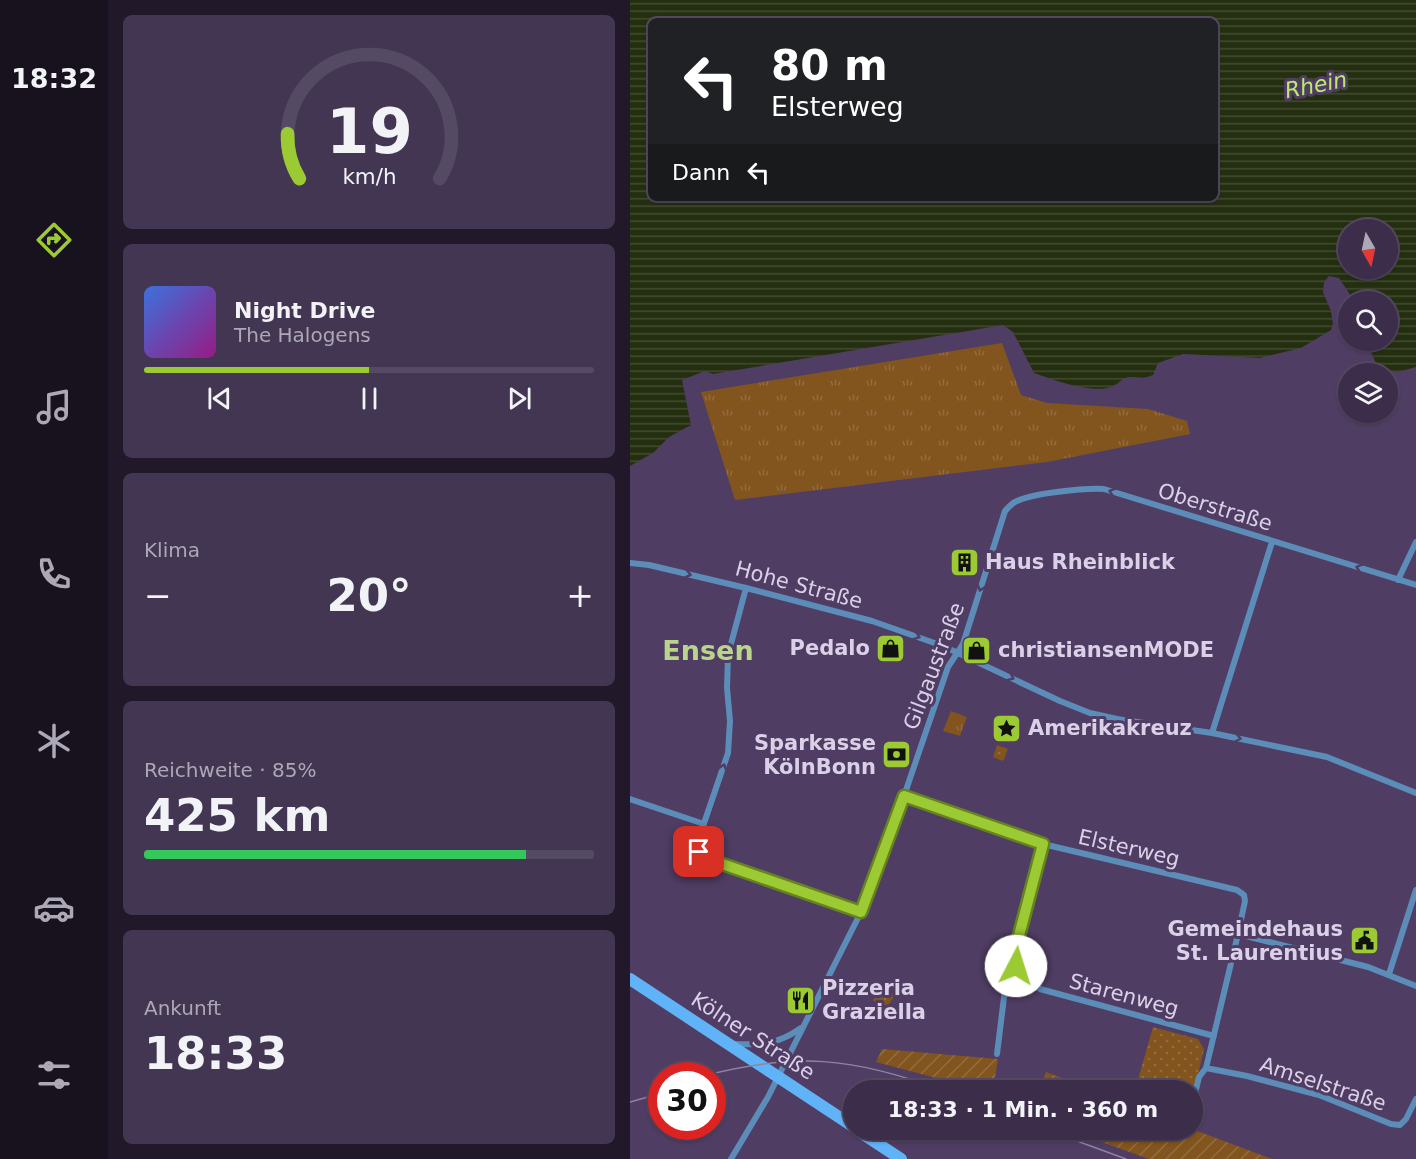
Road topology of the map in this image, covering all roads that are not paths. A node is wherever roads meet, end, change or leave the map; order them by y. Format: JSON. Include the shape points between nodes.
{"nodes":[{"id":1,"x":1005,"y":511,"type":"joint"},
{"id":2,"x":1272,"y":542,"type":"junction"},
{"id":3,"x":1416,"y":542,"type":"edge"},
{"id":4,"x":630,"y":563,"type":"edge"},
{"id":5,"x":1398,"y":580,"type":"junction"},
{"id":6,"x":1416,"y":585,"type":"edge"},
{"id":7,"x":746,"y":588,"type":"junction"},
{"id":8,"x":957,"y":652,"type":"junction"},
{"id":9,"x":1212,"y":733,"type":"junction"},
{"id":10,"x":1416,"y":793,"type":"edge"},
{"id":11,"x":904,"y":796,"type":"junction"},
{"id":12,"x":630,"y":799,"type":"edge"},
{"id":13,"x":704,"y":824,"type":"junction"},
{"id":14,"x":1043,"y":844,"type":"junction"},
{"id":15,"x":1416,"y":890,"type":"edge"},
{"id":16,"x":861,"y":912,"type":"junction"},
{"id":17,"x":1238,"y":934,"type":"junction"},
{"id":18,"x":1016,"y":966,"type":"junction"},
{"id":19,"x":1389,"y":974,"type":"junction"},
{"id":20,"x":630,"y":979,"type":"edge"},
{"id":21,"x":1416,"y":986,"type":"edge"},
{"id":22,"x":802,"y":1028,"type":"junction"},
{"id":23,"x":1214,"y":1036,"type":"junction"},
{"id":24,"x":729,"y":1044,"type":"junction"},
{"id":25,"x":997,"y":1054,"type":"dead end"},
{"id":26,"x":1206,"y":1068,"type":"junction"},
{"id":27,"x":779,"y":1076,"type":"junction"},
{"id":28,"x":1198,"y":1080,"type":"edge"},
{"id":29,"x":1416,"y":1099,"type":"edge"},
{"id":30,"x":843,"y":1120,"type":"edge"},
{"id":31,"x":873,"y":1140,"type":"edge"},
{"id":32,"x":731,"y":1159,"type":"edge"},
{"id":33,"x":901,"y":1159,"type":"edge"}],
"edges":[{"from":2,"to":1,"type":"street","name":"Oberstraße","one_way":true,"via":[[1104,489],[1023,499]]},
{"from":1,"to":8,"type":"street","name":"Gilgaustraße","one_way":true,"via":[[963,644]]},
{"from":5,"to":2,"type":"street","name":"Oberstraße","one_way":true},
{"from":2,"to":9,"type":"street"},
{"from":3,"to":5,"type":"street"},
{"from":4,"to":7,"type":"street","name":"Hohe Straße","one_way":true},
{"from":5,"to":6,"type":"street","name":"Oberstraße"},
{"from":7,"to":8,"type":"street","name":"Hohe Straße","one_way":true,"via":[[872,621]]},
{"from":13,"to":7,"type":"street","one_way":true,"via":[[728,753],[728,655]]},
{"from":8,"to":9,"type":"street","name":"Hohe Straße","one_way":true,"via":[[1090,713]]},
{"from":8,"to":11,"type":"street","name":"Gilgaustraße","via":[[948,667]]},
{"from":9,"to":10,"type":"street","name":"Hohe Straße","one_way":true,"via":[[1327,757]]},
{"from":11,"to":14,"type":"street","name":"Elsterweg"},
{"from":11,"to":16,"type":"street","name":"Gilgaustraße"},
{"from":12,"to":13,"type":"street"},
{"from":13,"to":16,"type":"street","via":[[698,846],[705,858]]},
{"from":14,"to":17,"type":"street","name":"Elsterweg","via":[[1237,890],[1245,901]]},
{"from":14,"to":18,"type":"street","via":[[1016,947]]},
{"from":15,"to":19,"type":"street"},
{"from":16,"to":22,"type":"street","name":"Gilgaustraße"},
{"from":17,"to":19,"type":"street"},
{"from":17,"to":23,"type":"street"},
{"from":18,"to":23,"type":"street","name":"Starenweg","via":[[1025,980],[1040,989]]},
{"from":18,"to":25,"type":"street","via":[[1007,973],[1004,985]]},
{"from":19,"to":21,"type":"street"},
{"from":20,"to":24,"type":"main road","name":"Kölner Straße"},
{"from":22,"to":24,"type":"street","via":[[768,1043]]},
{"from":22,"to":27,"type":"street","name":"Gilgaustraße"},
{"from":23,"to":26,"type":"street"},
{"from":24,"to":27,"type":"main road","name":"Kölner Straße"},
{"from":26,"to":28,"type":"street"},
{"from":26,"to":29,"type":"street","name":"Amselstraße","via":[[1319,1095],[1391,1124],[1400,1125]]},
{"from":27,"to":30,"type":"main road","name":"Kölner Straße"},
{"from":27,"to":32,"type":"street","name":"Gilgaustraße"},
{"from":31,"to":33,"type":"main road","name":"Kölner Straße"}]}
